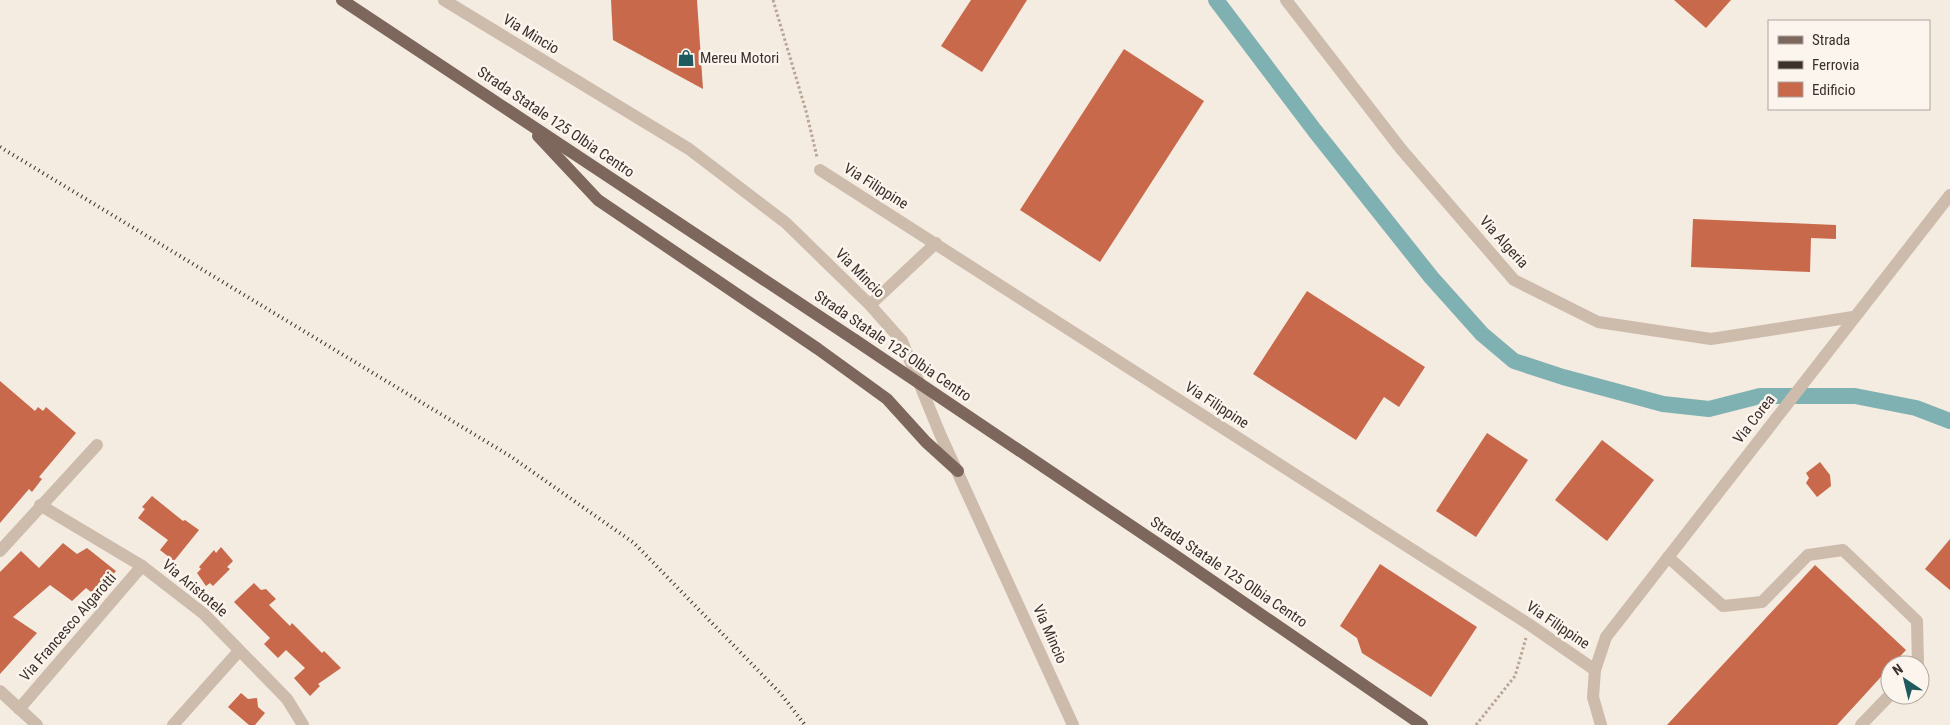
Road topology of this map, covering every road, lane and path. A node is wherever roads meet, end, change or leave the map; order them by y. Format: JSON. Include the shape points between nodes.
{"nodes":[{"id":1,"x":342,"y":0,"type":"edge"},
{"id":2,"x":444,"y":0,"type":"edge"},
{"id":3,"x":773,"y":0,"type":"edge"},
{"id":4,"x":1286,"y":0,"type":"edge"},
{"id":5,"x":522,"y":120,"type":"junction"},
{"id":6,"x":820,"y":170,"type":"joint"},
{"id":7,"x":1950,"y":195,"type":"edge"},
{"id":8,"x":936,"y":243,"type":"junction"},
{"id":9,"x":870,"y":305,"type":"junction"},
{"id":10,"x":1853,"y":317,"type":"junction"},
{"id":11,"x":97,"y":444,"type":"dead end"},
{"id":12,"x":958,"y":471,"type":"junction"},
{"id":13,"x":40,"y":504,"type":"junction"},
{"id":14,"x":0,"y":551,"type":"edge"},
{"id":15,"x":1668,"y":557,"type":"junction"},
{"id":16,"x":142,"y":566,"type":"junction"},
{"id":17,"x":1530,"y":625,"type":"junction"},
{"id":18,"x":239,"y":651,"type":"junction"},
{"id":19,"x":1918,"y":655,"type":"edge"},
{"id":20,"x":1595,"y":670,"type":"junction"},
{"id":21,"x":0,"y":691,"type":"edge"},
{"id":22,"x":1880,"y":705,"type":"edge"},
{"id":23,"x":19,"y":708,"type":"junction"},
{"id":24,"x":37,"y":725,"type":"edge"},
{"id":25,"x":173,"y":725,"type":"edge"},
{"id":26,"x":303,"y":725,"type":"edge"},
{"id":27,"x":1073,"y":725,"type":"edge"},
{"id":28,"x":1422,"y":725,"type":"edge"},
{"id":29,"x":1476,"y":725,"type":"edge"},
{"id":30,"x":1601,"y":725,"type":"edge"},
{"id":31,"x":1861,"y":725,"type":"edge"}],
"edges":[{"from":1,"to":5,"type":"main road","name":"Strada Statale 125 Olbia Centro"},
{"from":2,"to":9,"type":"street","name":"Via Mincio","via":[[689,148],[786,223]]},
{"from":3,"to":6,"type":"path"},
{"from":4,"to":10,"type":"street","name":"Via Algeria","via":[[1401,149],[1514,280],[1598,322],[1711,339]]},
{"from":5,"to":12,"type":"main road","via":[[598,200],[886,399]]},
{"from":5,"to":28,"type":"main road","name":"Strada Statale 125 Olbia Centro","bridge":true,"via":[[855,340]]},
{"from":6,"to":8,"type":"street","name":"Via Filippine"},
{"from":7,"to":10,"type":"street","name":"Via Corea"},
{"from":8,"to":9,"type":"street"},
{"from":8,"to":17,"type":"street","name":"Via Filippine"},
{"from":9,"to":12,"type":"street","name":"Via Mincio","via":[[902,341]]},
{"from":10,"to":15,"type":"street","name":"Via Corea"},
{"from":11,"to":13,"type":"street"},
{"from":12,"to":27,"type":"street","name":"Via Mincio"},
{"from":13,"to":14,"type":"street"},
{"from":13,"to":16,"type":"street","name":"Via Aristotele"},
{"from":15,"to":19,"type":"street","via":[[1723,606],[1762,602],[1808,555],[1843,550],[1917,621]]},
{"from":15,"to":20,"type":"street","name":"Via Corea","via":[[1606,637]]},
{"from":16,"to":18,"type":"street","name":"Via Aristotele","via":[[204,614]]},
{"from":16,"to":23,"type":"street","name":"Via Francesco Algarotti"},
{"from":17,"to":20,"type":"street","name":"Via Filippine"},
{"from":17,"to":29,"type":"path","via":[[1515,676]]},
{"from":18,"to":25,"type":"street"},
{"from":18,"to":26,"type":"street","name":"Via Aristotele","via":[[287,699]]},
{"from":20,"to":30,"type":"street","name":"Via Corea","via":[[1593,697]]},
{"from":21,"to":23,"type":"street"},
{"from":22,"to":31,"type":"street"},
{"from":23,"to":24,"type":"street"}]}
